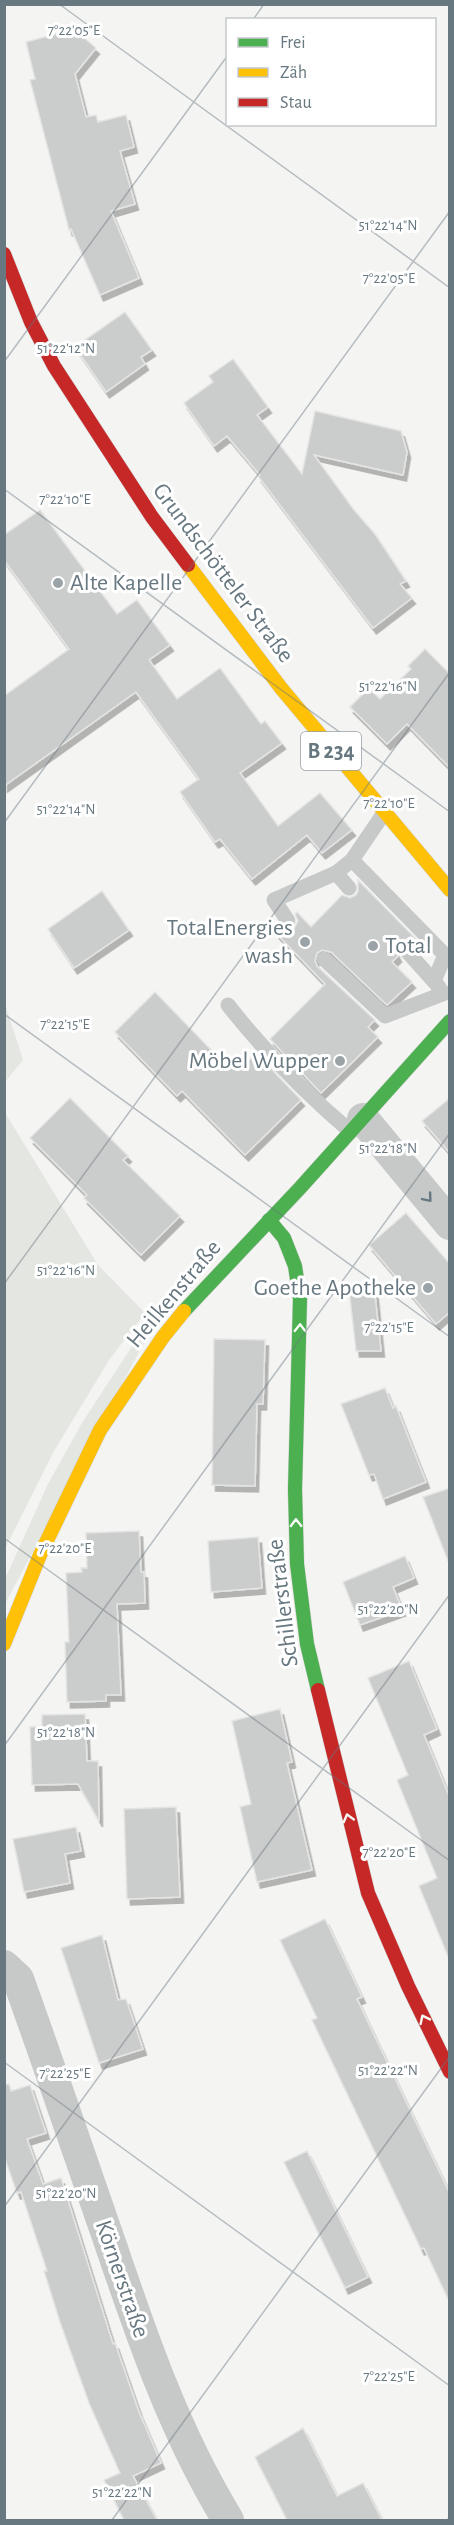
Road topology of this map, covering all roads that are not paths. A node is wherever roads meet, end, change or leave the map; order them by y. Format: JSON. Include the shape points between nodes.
{"nodes":[{"id":1,"x":4,"y":254,"type":"edge"},
{"id":2,"x":384,"y":813,"type":"junction"},
{"id":3,"x":352,"y":860,"type":"junction"},
{"id":4,"x":336,"y":873,"type":"junction"},
{"id":5,"x":349,"y":888,"type":"dead end"},
{"id":6,"x":450,"y":890,"type":"edge"},
{"id":7,"x":288,"y":921,"type":"dead end"},
{"id":8,"x":405,"y":949,"type":"dead end"},
{"id":9,"x":324,"y":959,"type":"dead end"},
{"id":10,"x":434,"y":981,"type":"junction"},
{"id":11,"x":447,"y":995,"type":"edge"},
{"id":12,"x":228,"y":1005,"type":"dead end"},
{"id":13,"x":450,"y":1021,"type":"edge"},
{"id":14,"x":357,"y":1125,"type":"junction"},
{"id":15,"x":269,"y":1220,"type":"junction"},
{"id":16,"x":450,"y":1224,"type":"edge"},
{"id":17,"x":4,"y":1644,"type":"edge"},
{"id":18,"x":4,"y":1966,"type":"edge"},
{"id":19,"x":450,"y":2072,"type":"edge"},
{"id":20,"x":228,"y":2520,"type":"edge"}],
"edges":[{"from":1,"to":2,"type":"street","name":"Grundschötteler Straße","number":"B 234","via":[[54,366],[152,517],[240,636]]},
{"from":2,"to":3,"type":"lane"},
{"from":2,"to":6,"type":"street","name":"Grundschötteler Straße","number":"B 234"},
{"from":3,"to":4,"type":"lane"},
{"from":3,"to":10,"type":"lane","via":[[445,955]]},
{"from":4,"to":5,"type":"lane"},
{"from":4,"to":7,"type":"lane","via":[[274,900]]},
{"from":8,"to":10,"type":"lane"},
{"from":9,"to":11,"type":"lane","via":[[385,1016]]},
{"from":10,"to":11,"type":"lane"},
{"from":12,"to":14,"type":"lane","via":[[262,1048],[310,1097]]},
{"from":13,"to":14,"type":"street","name":"Heilkenstraße"},
{"from":14,"to":15,"type":"street","name":"Heilkenstraße"},
{"from":14,"to":16,"type":"street","one_way":true},
{"from":15,"to":17,"type":"street","name":"Heilkenstraße","via":[[163,1337],[100,1430],[40,1555]]},
{"from":19,"to":15,"type":"street","name":"Schillerstraße","one_way":true,"via":[[368,1893],[307,1644],[297,1564],[295,1489],[300,1299],[295,1266],[284,1238]]},
{"from":18,"to":20,"type":"street","name":"Körnerstraße","via":[[18,1979],[141,2334],[175,2420]]}]}
